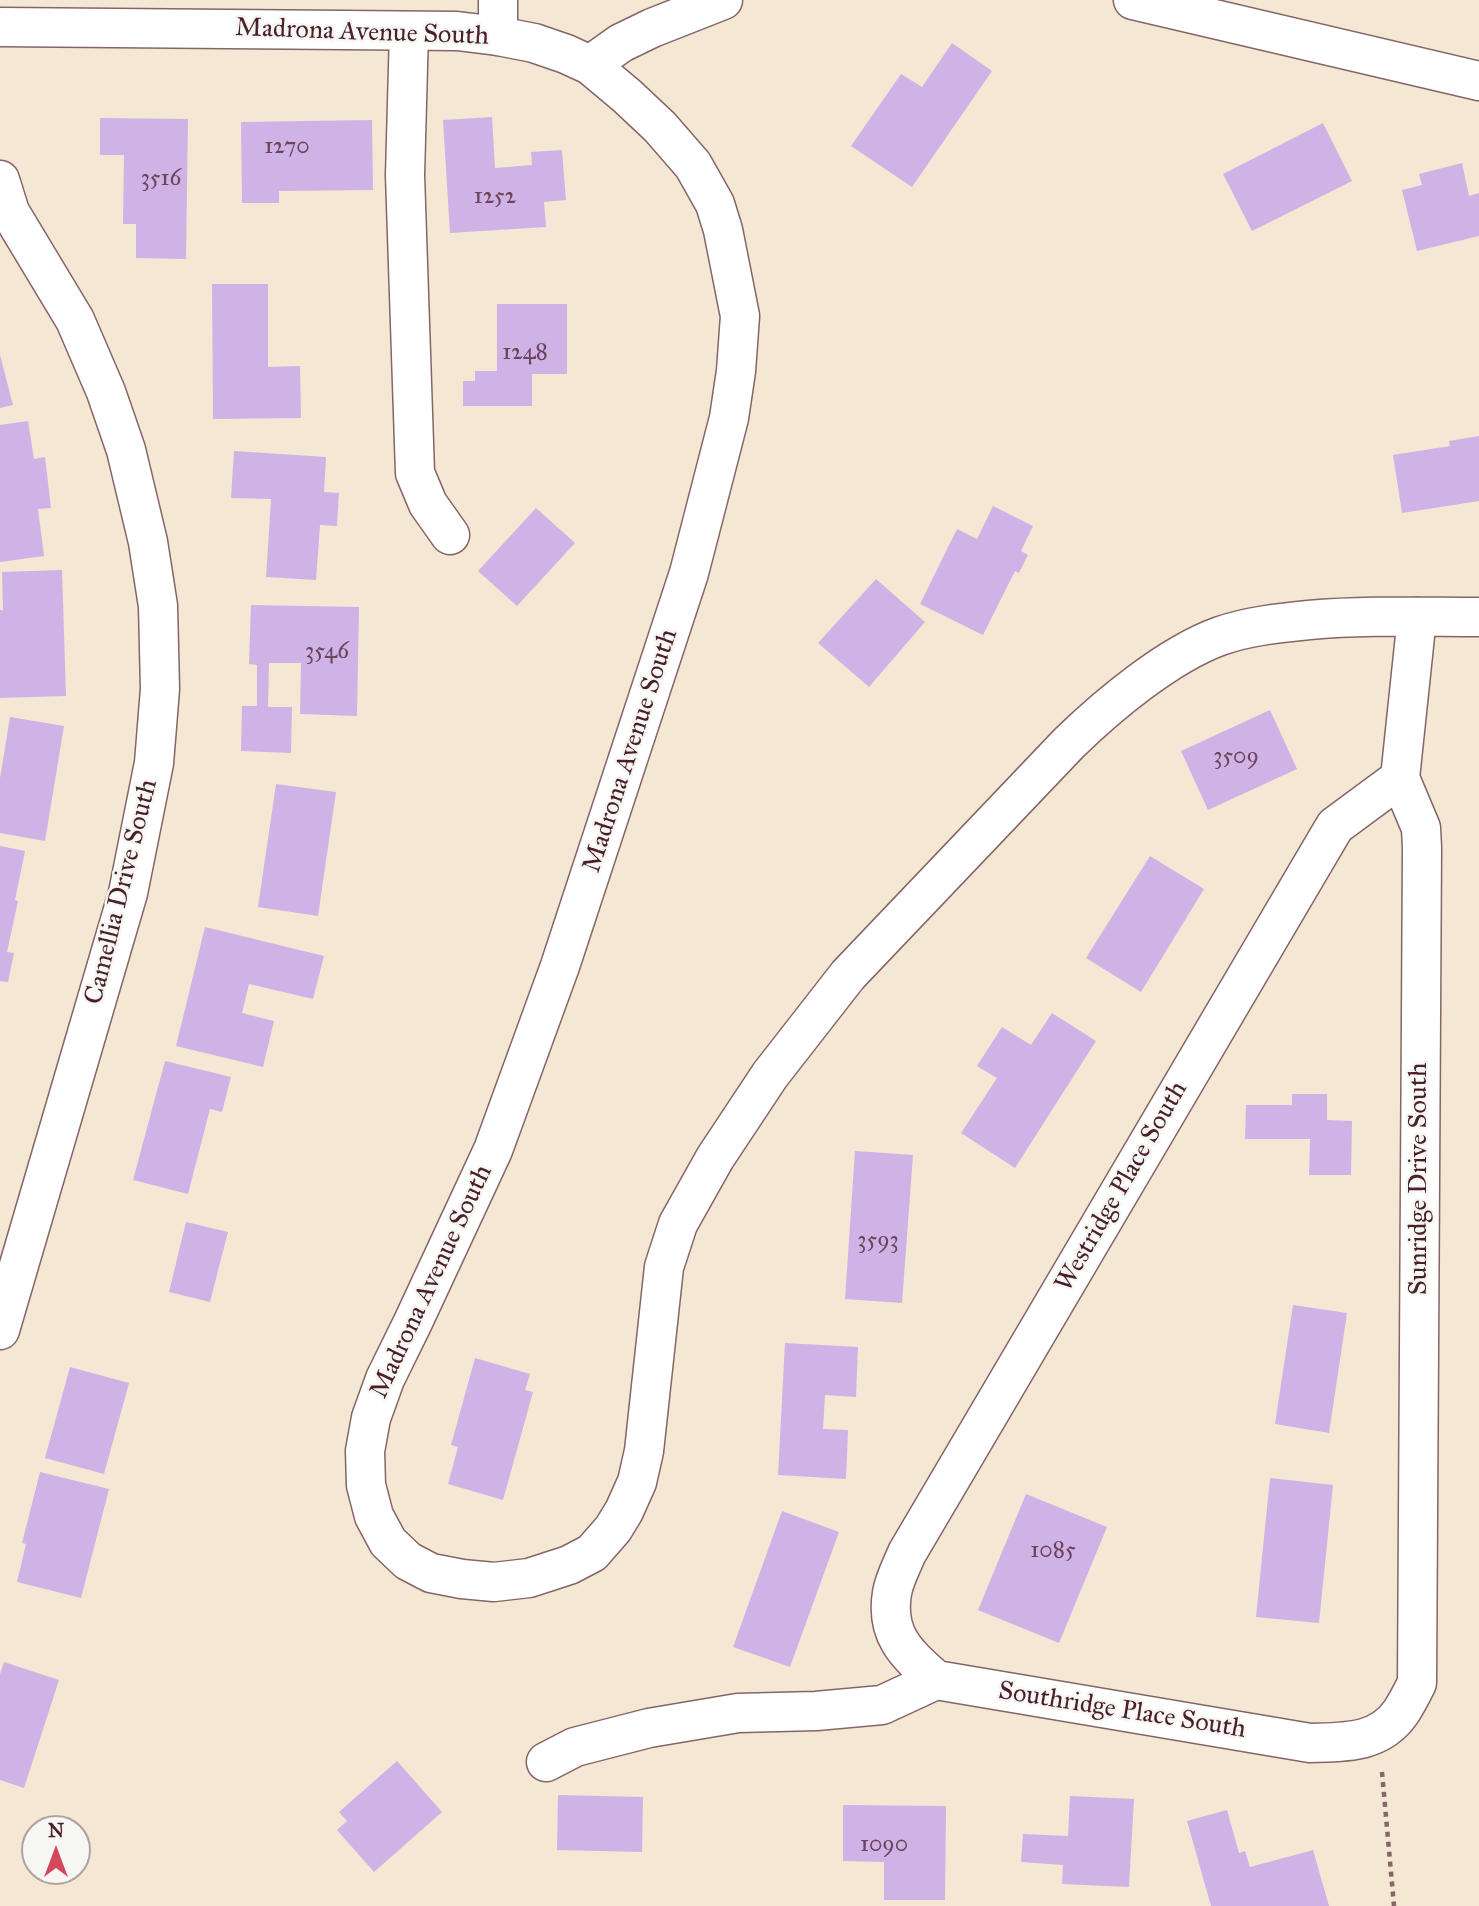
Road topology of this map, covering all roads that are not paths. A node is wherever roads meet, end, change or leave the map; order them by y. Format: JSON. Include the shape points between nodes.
{"nodes":[{"id":1,"x":723,"y":0,"type":"edge"},
{"id":2,"x":1133,"y":0,"type":"edge"},
{"id":3,"x":498,"y":18,"type":"edge"},
{"id":4,"x":0,"y":27,"type":"edge"},
{"id":5,"x":410,"y":31,"type":"junction"},
{"id":6,"x":590,"y":65,"type":"junction"},
{"id":7,"x":1479,"y":82,"type":"edge"},
{"id":8,"x":0,"y":180,"type":"edge"},
{"id":9,"x":450,"y":535,"type":"dead end"},
{"id":10,"x":1417,"y":617,"type":"junction"},
{"id":11,"x":1479,"y":617,"type":"edge"},
{"id":12,"x":1401,"y":778,"type":"junction"},
{"id":13,"x":0,"y":1330,"type":"edge"},
{"id":14,"x":936,"y":1680,"type":"junction"},
{"id":15,"x":1378,"y":1733,"type":"joint"},
{"id":16,"x":546,"y":1762,"type":"dead end"}],
"edges":[{"from":1,"to":6,"type":"street","via":[[621,43]]},
{"from":2,"to":7,"type":"street"},
{"from":3,"to":5,"type":"street","name":"Madrona Avenue South","via":[[457,31]]},
{"from":3,"to":6,"type":"street","name":"Madrona Avenue South","via":[[534,43]]},
{"from":4,"to":5,"type":"street","name":"Madrona Avenue South"},
{"from":5,"to":9,"type":"street","via":[[405,175],[415,473]]},
{"from":6,"to":10,"type":"street","name":"Madrona Avenue South","via":[[660,127],[693,165],[715,204],[740,316],[736,371],[729,418],[689,573],[560,966],[493,1150],[370,1418],[366,1485],[374,1516],[388,1542],[408,1562],[461,1579],[529,1578],[592,1553],[614,1529],[637,1482],[644,1451],[664,1267],[678,1224],[715,1158],[770,1075],[848,975],[1101,712],[1172,660],[1219,636],[1266,624]]},
{"from":8,"to":13,"type":"street","name":"Camellia Drive South","via":[[10,212],[75,320],[126,450],[158,606],[160,689],[154,763],[128,893]]},
{"from":10,"to":11,"type":"street","name":"Madrona Avenue South"},
{"from":10,"to":12,"type":"street","name":"Sunridge Drive South"},
{"from":12,"to":14,"type":"street","name":"Westridge Place South","via":[[1335,826],[907,1553],[892,1592],[891,1626],[913,1660]]},
{"from":12,"to":15,"type":"street","name":"Sunridge Drive South","via":[[1421,828],[1422,848],[1417,1683],[1399,1714]]},
{"from":14,"to":15,"type":"street","name":"Southridge Place South","via":[[1310,1742],[1353,1742]]},
{"from":14,"to":16,"type":"street","via":[[882,1705],[737,1713],[649,1728],[575,1747]]}]}
